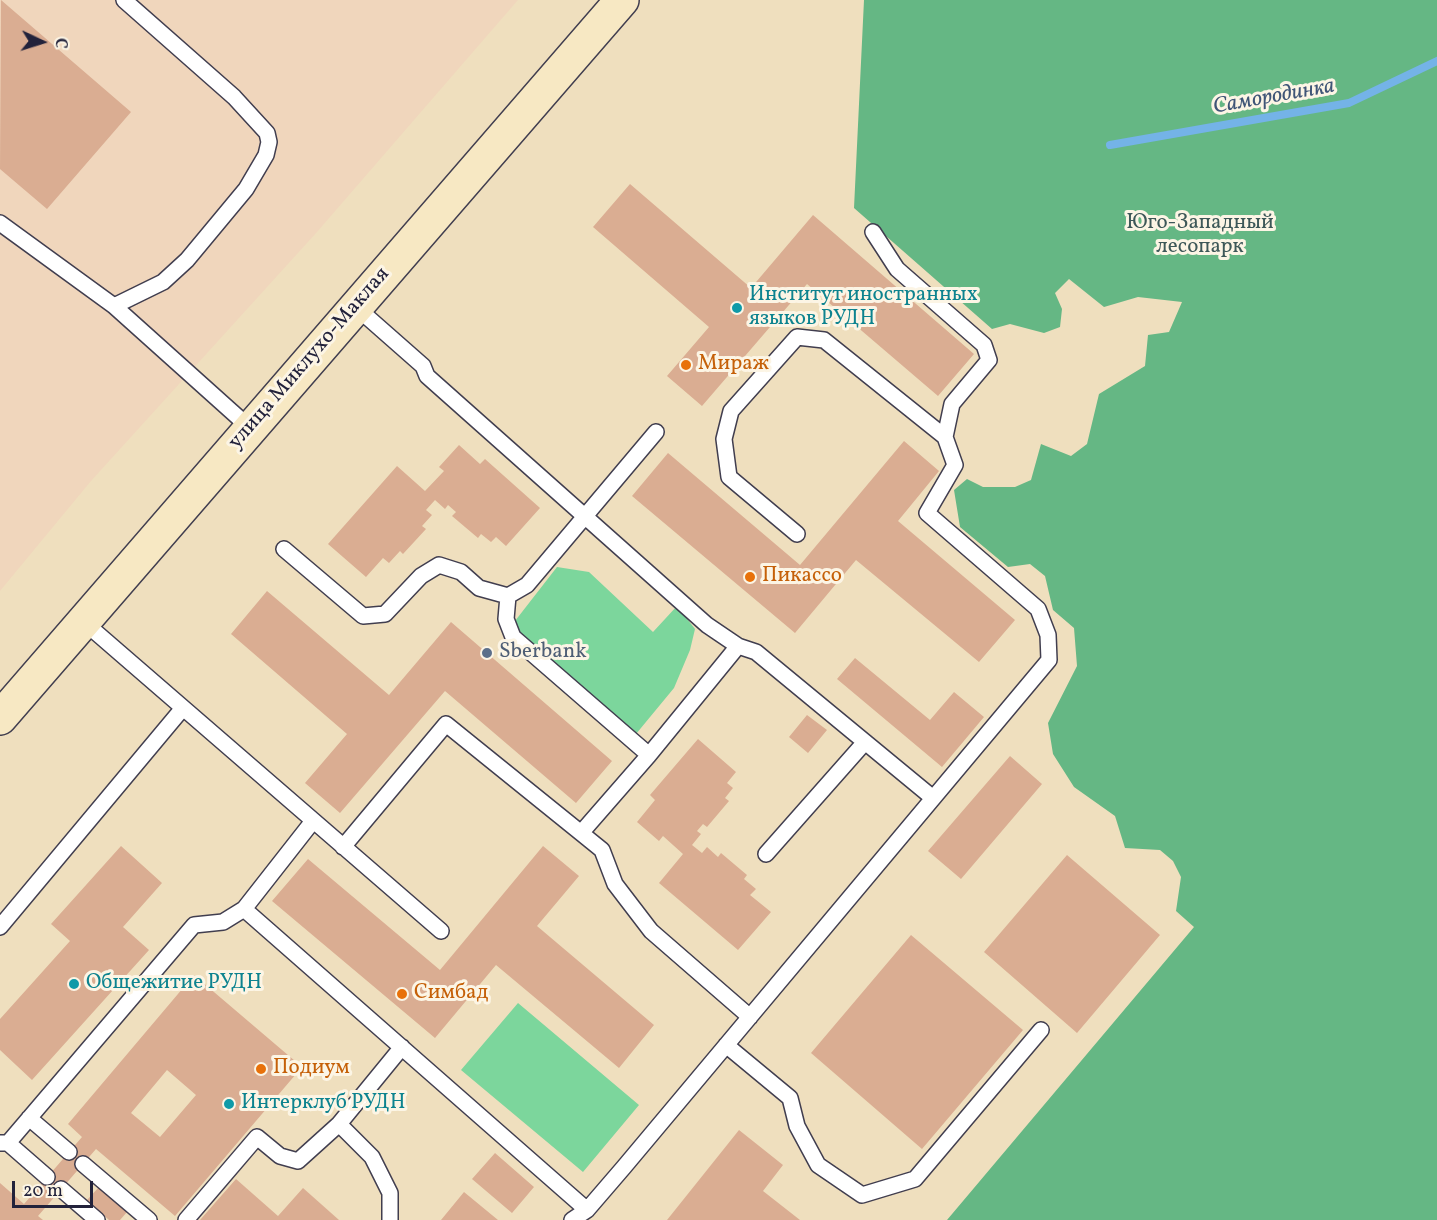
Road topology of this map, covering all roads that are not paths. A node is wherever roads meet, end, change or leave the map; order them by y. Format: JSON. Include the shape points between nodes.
{"nodes":[{"id":1,"x":124,"y":0,"type":"edge"},
{"id":2,"x":622,"y":0,"type":"edge"},
{"id":3,"x":0,"y":223,"type":"edge"},
{"id":4,"x":873,"y":232,"type":"dead end"},
{"id":5,"x":114,"y":306,"type":"junction"},
{"id":6,"x":356,"y":307,"type":"junction"},
{"id":7,"x":250,"y":428,"type":"junction"},
{"id":8,"x":656,"y":432,"type":"dead end"},
{"id":9,"x":945,"y":437,"type":"junction"},
{"id":10,"x":587,"y":517,"type":"junction"},
{"id":11,"x":797,"y":534,"type":"dead end"},
{"id":12,"x":284,"y":549,"type":"dead end"},
{"id":13,"x":508,"y":596,"type":"junction"},
{"id":14,"x":84,"y":622,"type":"junction"},
{"id":15,"x":738,"y":646,"type":"junction"},
{"id":16,"x":183,"y":708,"type":"junction"},
{"id":17,"x":0,"y":718,"type":"edge"},
{"id":18,"x":865,"y":742,"type":"junction"},
{"id":19,"x":649,"y":754,"type":"junction"},
{"id":20,"x":933,"y":798,"type":"junction"},
{"id":21,"x":313,"y":821,"type":"junction"},
{"id":22,"x":581,"y":833,"type":"junction"},
{"id":23,"x":343,"y":847,"type":"junction"},
{"id":24,"x":766,"y":854,"type":"dead end"},
{"id":25,"x":244,"y":909,"type":"junction"},
{"id":26,"x":0,"y":927,"type":"edge"},
{"id":27,"x":441,"y":932,"type":"dead end"},
{"id":28,"x":750,"y":1017,"type":"junction"},
{"id":29,"x":1041,"y":1030,"type":"dead end"},
{"id":30,"x":726,"y":1045,"type":"junction"},
{"id":31,"x":402,"y":1047,"type":"junction"},
{"id":32,"x":29,"y":1118,"type":"junction"},
{"id":33,"x":339,"y":1124,"type":"junction"},
{"id":34,"x":4,"y":1143,"type":"edge"},
{"id":35,"x":69,"y":1152,"type":"dead end"},
{"id":36,"x":83,"y":1164,"type":"dead end"},
{"id":37,"x":47,"y":1177,"type":"dead end"},
{"id":38,"x":62,"y":1189,"type":"dead end"},
{"id":39,"x":587,"y":1210,"type":"junction"},
{"id":40,"x":97,"y":1220,"type":"edge"},
{"id":41,"x":149,"y":1220,"type":"edge"},
{"id":42,"x":186,"y":1220,"type":"edge"},
{"id":43,"x":390,"y":1220,"type":"edge"},
{"id":44,"x":572,"y":1220,"type":"edge"}],
"edges":[{"from":1,"to":5,"type":"lane","via":[[241,104],[267,133],[269,142],[266,155],[246,189],[188,260],[163,282]]},
{"from":2,"to":6,"type":"main road","name":"улица Миклухо-Маклая"},
{"from":3,"to":5,"type":"lane"},
{"from":4,"to":9,"type":"lane","via":[[897,269],[984,345],[989,360],[952,404]]},
{"from":5,"to":7,"type":"lane"},
{"from":6,"to":7,"type":"main road","name":"улица Миклухо-Маклая"},
{"from":6,"to":10,"type":"lane","via":[[423,366],[427,376]]},
{"from":7,"to":14,"type":"main road","name":"улица Миклухо-Маклая"},
{"from":8,"to":10,"type":"lane"},
{"from":9,"to":11,"type":"lane","via":[[824,340],[797,337],[731,411],[724,439],[729,477]]},
{"from":9,"to":20,"type":"lane","via":[[955,465],[927,513],[1038,609],[1048,635],[1049,660]]},
{"from":10,"to":13,"type":"lane","via":[[527,585]]},
{"from":10,"to":15,"type":"lane","via":[[706,625]]},
{"from":12,"to":13,"type":"lane","via":[[363,616],[385,614],[421,576],[439,565],[461,572],[479,588]]},
{"from":13,"to":19,"type":"lane","via":[[506,619],[513,637]]},
{"from":14,"to":16,"type":"lane"},
{"from":14,"to":17,"type":"main road","name":"улица Миклухо-Маклая"},
{"from":15,"to":18,"type":"lane","via":[[756,652]]},
{"from":15,"to":19,"type":"lane"},
{"from":16,"to":21,"type":"lane"},
{"from":16,"to":26,"type":"lane"},
{"from":18,"to":20,"type":"lane"},
{"from":18,"to":24,"type":"lane"},
{"from":19,"to":22,"type":"lane"},
{"from":20,"to":28,"type":"lane"},
{"from":21,"to":23,"type":"lane"},
{"from":21,"to":25,"type":"lane"},
{"from":22,"to":23,"type":"lane","via":[[446,724]]},
{"from":22,"to":28,"type":"lane","via":[[602,850],[615,884],[651,931]]},
{"from":23,"to":27,"type":"lane"},
{"from":25,"to":31,"type":"lane"},
{"from":25,"to":32,"type":"lane","via":[[223,922],[194,925]]},
{"from":28,"to":30,"type":"lane"},
{"from":29,"to":30,"type":"lane","via":[[915,1179],[862,1195],[818,1165],[797,1126],[790,1098]]},
{"from":30,"to":39,"type":"lane"},
{"from":31,"to":33,"type":"lane"},
{"from":31,"to":39,"type":"lane"},
{"from":32,"to":34,"type":"lane"},
{"from":32,"to":35,"type":"lane"},
{"from":33,"to":42,"type":"lane","via":[[298,1161],[280,1156],[257,1137]]},
{"from":33,"to":43,"type":"lane","via":[[372,1157],[390,1193]]},
{"from":34,"to":37,"type":"lane"},
{"from":36,"to":41,"type":"lane"},
{"from":38,"to":40,"type":"lane"},
{"from":39,"to":44,"type":"lane"}]}
